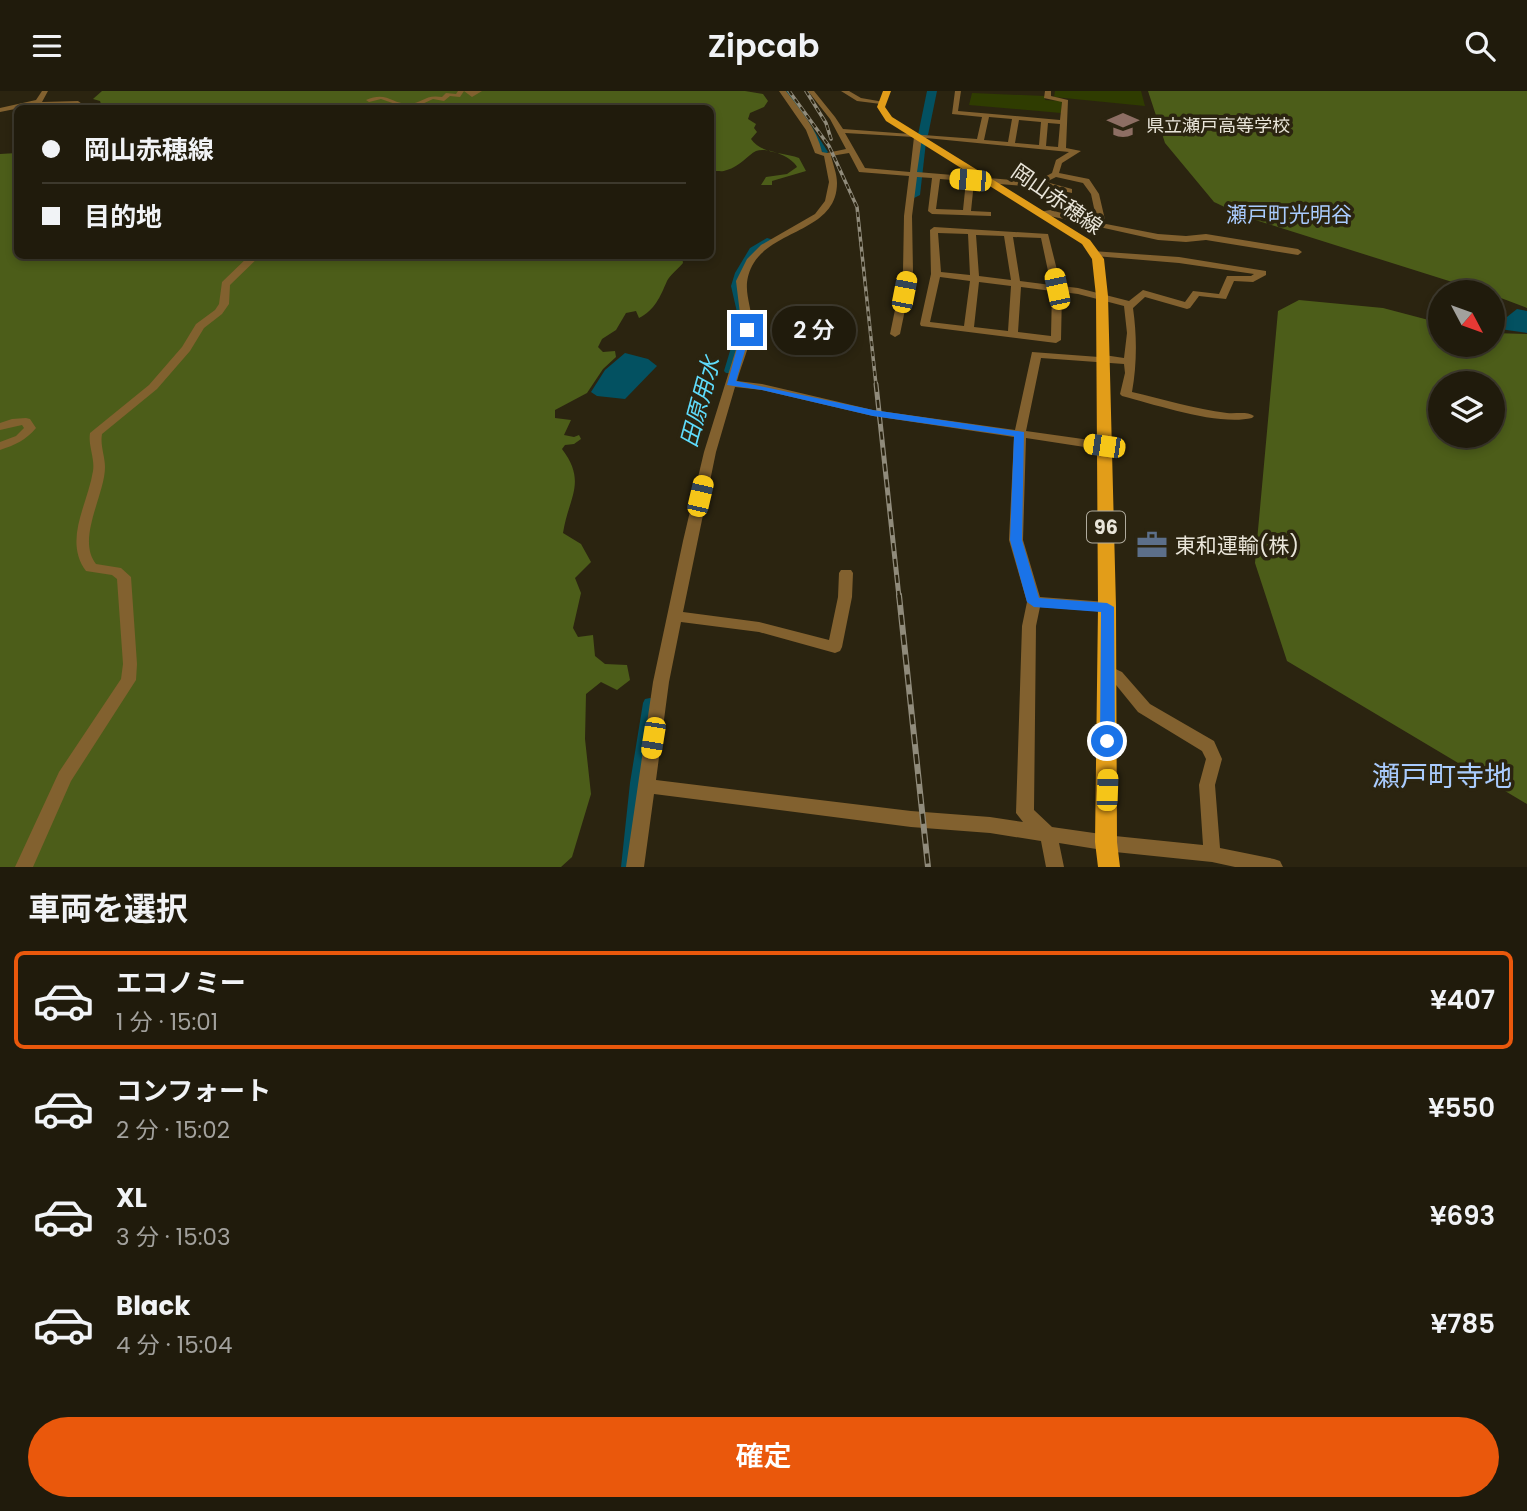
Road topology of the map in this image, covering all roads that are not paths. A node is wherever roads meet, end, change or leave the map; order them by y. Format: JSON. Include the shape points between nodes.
{"nodes":[{"id":1,"x":45,"y":91,"type":"edge"},
{"id":2,"x":461,"y":91,"type":"edge"},
{"id":3,"x":467,"y":91,"type":"edge"},
{"id":4,"x":479,"y":91,"type":"edge"},
{"id":5,"x":782,"y":91,"type":"edge"},
{"id":6,"x":811,"y":91,"type":"edge"},
{"id":7,"x":844,"y":91,"type":"edge"},
{"id":8,"x":887,"y":91,"type":"edge"},
{"id":9,"x":958,"y":91,"type":"edge"},
{"id":10,"x":1048,"y":91,"type":"edge"},
{"id":11,"x":881,"y":102,"type":"junction"},
{"id":12,"x":32,"y":104,"type":"junction"},
{"id":13,"x":370,"y":104,"type":"edge"},
{"id":14,"x":27,"y":105,"type":"edge"},
{"id":15,"x":81,"y":105,"type":"edge"},
{"id":16,"x":986,"y":115,"type":"junction"},
{"id":17,"x":1016,"y":118,"type":"junction"},
{"id":18,"x":1045,"y":120,"type":"junction"},
{"id":19,"x":1064,"y":122,"type":"junction"},
{"id":20,"x":845,"y":131,"type":"junction"},
{"id":21,"x":918,"y":137,"type":"junction"},
{"id":22,"x":980,"y":141,"type":"junction"},
{"id":23,"x":1011,"y":144,"type":"junction"},
{"id":24,"x":1042,"y":147,"type":"junction"},
{"id":25,"x":1062,"y":149,"type":"junction"},
{"id":26,"x":851,"y":150,"type":"junction"},
{"id":27,"x":827,"y":155,"type":"junction"},
{"id":28,"x":1055,"y":174,"type":"junction"},
{"id":29,"x":913,"y":175,"type":"junction"},
{"id":30,"x":936,"y":177,"type":"junction"},
{"id":31,"x":970,"y":180,"type":"junction"},
{"id":32,"x":991,"y":181,"type":"junction"},
{"id":33,"x":1040,"y":183,"type":"junction"},
{"id":34,"x":1069,"y":191,"type":"dead end"},
{"id":35,"x":967,"y":213,"type":"junction"},
{"id":36,"x":1043,"y":214,"type":"junction"},
{"id":37,"x":988,"y":215,"type":"dead end"},
{"id":38,"x":1102,"y":226,"type":"junction"},
{"id":39,"x":972,"y":233,"type":"junction"},
{"id":40,"x":1008,"y":234,"type":"junction"},
{"id":41,"x":1298,"y":252,"type":"dead end"},
{"id":42,"x":1095,"y":253,"type":"junction"},
{"id":43,"x":253,"y":259,"type":"edge"},
{"id":44,"x":936,"y":274,"type":"junction"},
{"id":45,"x":975,"y":279,"type":"junction"},
{"id":46,"x":1016,"y":284,"type":"junction"},
{"id":47,"x":1057,"y":289,"type":"junction"},
{"id":48,"x":1102,"y":296,"type":"junction"},
{"id":49,"x":1129,"y":304,"type":"junction"},
{"id":50,"x":969,"y":329,"type":"junction"},
{"id":51,"x":895,"y":334,"type":"dead end"},
{"id":52,"x":1013,"y":334,"type":"junction"},
{"id":53,"x":1056,"y":339,"type":"junction"},
{"id":54,"x":1055,"y":356,"type":"junction"},
{"id":55,"x":1103,"y":360,"type":"junction"},
{"id":56,"x":1129,"y":362,"type":"junction"},
{"id":57,"x":731,"y":383,"type":"junction"},
{"id":58,"x":1248,"y":416,"type":"dead end"},
{"id":59,"x":0,"y":427,"type":"edge"},
{"id":60,"x":1020,"y":434,"type":"junction"},
{"id":61,"x":0,"y":446,"type":"edge"},
{"id":62,"x":1104,"y":446,"type":"junction"},
{"id":63,"x":846,"y":573,"type":"dead end"},
{"id":64,"x":1034,"y":602,"type":"junction"},
{"id":65,"x":1107,"y":607,"type":"junction"},
{"id":66,"x":676,"y":616,"type":"junction"},
{"id":67,"x":1107,"y":671,"type":"junction"},
{"id":68,"x":645,"y":786,"type":"junction"},
{"id":69,"x":1049,"y":835,"type":"junction"},
{"id":70,"x":1106,"y":842,"type":"junction"},
{"id":71,"x":1212,"y":854,"type":"junction"},
{"id":72,"x":1234,"y":862,"type":"edge"},
{"id":73,"x":24,"y":867,"type":"edge"},
{"id":74,"x":635,"y":867,"type":"edge"},
{"id":75,"x":1055,"y":867,"type":"edge"},
{"id":76,"x":1109,"y":867,"type":"edge"},
{"id":77,"x":1274,"y":867,"type":"edge"}],
"edges":[{"from":1,"to":12,"type":"street"},
{"from":2,"to":13,"type":"street","via":[[458,96],[432,97],[413,105],[380,97]]},
{"from":3,"to":4,"type":"street","via":[[472,95]]},
{"from":5,"to":27,"type":"street","via":[[819,153]]},
{"from":6,"to":20,"type":"street"},
{"from":7,"to":11,"type":"street","via":[[859,100]]},
{"from":8,"to":11,"type":"main road"},
{"from":9,"to":16,"type":"street","via":[[954,113]]},
{"from":10,"to":19,"type":"street","via":[[1047,98],[1065,100]]},
{"from":11,"to":21,"type":"main road","name":"岡山赤穂線","via":[[885,115]]},
{"from":12,"to":14,"type":"street"},
{"from":12,"to":15,"type":"street"},
{"from":16,"to":17,"type":"street"},
{"from":16,"to":22,"type":"street"},
{"from":17,"to":18,"type":"street"},
{"from":17,"to":23,"type":"street"},
{"from":18,"to":19,"type":"street"},
{"from":18,"to":24,"type":"street"},
{"from":19,"to":25,"type":"street"},
{"from":20,"to":21,"type":"street"},
{"from":20,"to":26,"type":"street"},
{"from":21,"to":22,"type":"street"},
{"from":21,"to":29,"type":"street"},
{"from":21,"to":32,"type":"main road","name":"岡山赤穂線"},
{"from":22,"to":23,"type":"street"},
{"from":23,"to":24,"type":"street"},
{"from":24,"to":25,"type":"street"},
{"from":25,"to":28,"type":"street","via":[[1077,151],[1059,162]]},
{"from":26,"to":27,"type":"street"},
{"from":26,"to":29,"type":"street","via":[[862,170]]},
{"from":27,"to":57,"type":"street","via":[[835,188],[827,206],[814,219],[760,249],[742,273],[747,330]]},
{"from":28,"to":33,"type":"street"},
{"from":28,"to":38,"type":"street","via":[[1086,181],[1096,194]]},
{"from":29,"to":30,"type":"street"},
{"from":29,"to":51,"type":"street","via":[[908,271]]},
{"from":30,"to":31,"type":"street"},
{"from":30,"to":35,"type":"street","via":[[932,211]]},
{"from":31,"to":32,"type":"street"},
{"from":31,"to":35,"type":"street"},
{"from":32,"to":33,"type":"street"},
{"from":32,"to":36,"type":"main road","name":"岡山赤穂線"},
{"from":33,"to":34,"type":"street"},
{"from":35,"to":37,"type":"street"},
{"from":36,"to":38,"type":"street"},
{"from":36,"to":42,"type":"main road","name":"岡山赤穂線","via":[[1086,241]]},
{"from":38,"to":41,"type":"street","via":[[1158,237],[1206,237]]},
{"from":39,"to":40,"type":"street"},
{"from":39,"to":44,"type":"street","via":[[934,230]]},
{"from":39,"to":45,"type":"street"},
{"from":40,"to":46,"type":"street"},
{"from":40,"to":47,"type":"street","via":[[1045,236]]},
{"from":42,"to":48,"type":"main road","name":"岡山赤穂線","number":"96"},
{"from":42,"to":49,"type":"street","via":[[1214,263],[1263,273],[1253,279],[1230,278],[1223,297],[1196,293],[1187,306],[1143,293]]},
{"from":43,"to":73,"type":"street","via":[[225,284],[224,304],[200,326],[159,380],[94,438],[100,461],[86,516],[84,559],[90,568],[119,571],[124,577],[128,680],[65,777]]},
{"from":44,"to":45,"type":"street"},
{"from":44,"to":50,"type":"street","via":[[925,324]]},
{"from":45,"to":46,"type":"street"},
{"from":45,"to":50,"type":"street"},
{"from":46,"to":47,"type":"street"},
{"from":46,"to":52,"type":"street"},
{"from":47,"to":48,"type":"street"},
{"from":47,"to":53,"type":"street"},
{"from":48,"to":49,"type":"street"},
{"from":48,"to":55,"type":"main road","name":"岡山赤穂線","number":"96"},
{"from":49,"to":56,"type":"street"},
{"from":50,"to":52,"type":"street"},
{"from":52,"to":53,"type":"street"},
{"from":53,"to":54,"type":"street"},
{"from":54,"to":55,"type":"street"},
{"from":54,"to":60,"type":"street","via":[[1034,357]]},
{"from":55,"to":56,"type":"street"},
{"from":55,"to":62,"type":"main road","name":"岡山赤穂線","number":"96"},
{"from":56,"to":58,"type":"street","via":[[1126,394],[1243,419]]},
{"from":57,"to":60,"type":"street","via":[[873,413]]},
{"from":57,"to":66,"type":"street","via":[[710,452]]},
{"from":59,"to":61,"type":"street","via":[[26,421],[30,428]]},
{"from":60,"to":62,"type":"street"},
{"from":60,"to":64,"type":"street","via":[[1016,540]]},
{"from":62,"to":65,"type":"main road","name":"岡山赤穂線","number":"96"},
{"from":63,"to":66,"type":"street","via":[[835,647],[760,627]]},
{"from":64,"to":65,"type":"street"},
{"from":64,"to":69,"type":"street","via":[[1029,626],[1025,813]]},
{"from":65,"to":67,"type":"main road","name":"岡山赤穂線","number":"96"},
{"from":66,"to":68,"type":"street"},
{"from":67,"to":70,"type":"main road","name":"岡山赤穂線","number":"96"},
{"from":67,"to":71,"type":"street","via":[[1144,708],[1209,746],[1214,759],[1206,785]]},
{"from":68,"to":69,"type":"street"},
{"from":68,"to":74,"type":"street"},
{"from":69,"to":70,"type":"street"},
{"from":69,"to":75,"type":"street"},
{"from":70,"to":71,"type":"street"},
{"from":70,"to":76,"type":"main road","name":"岡山赤穂線","number":"96"},
{"from":71,"to":72,"type":"street"},
{"from":72,"to":77,"type":"street"}]}
